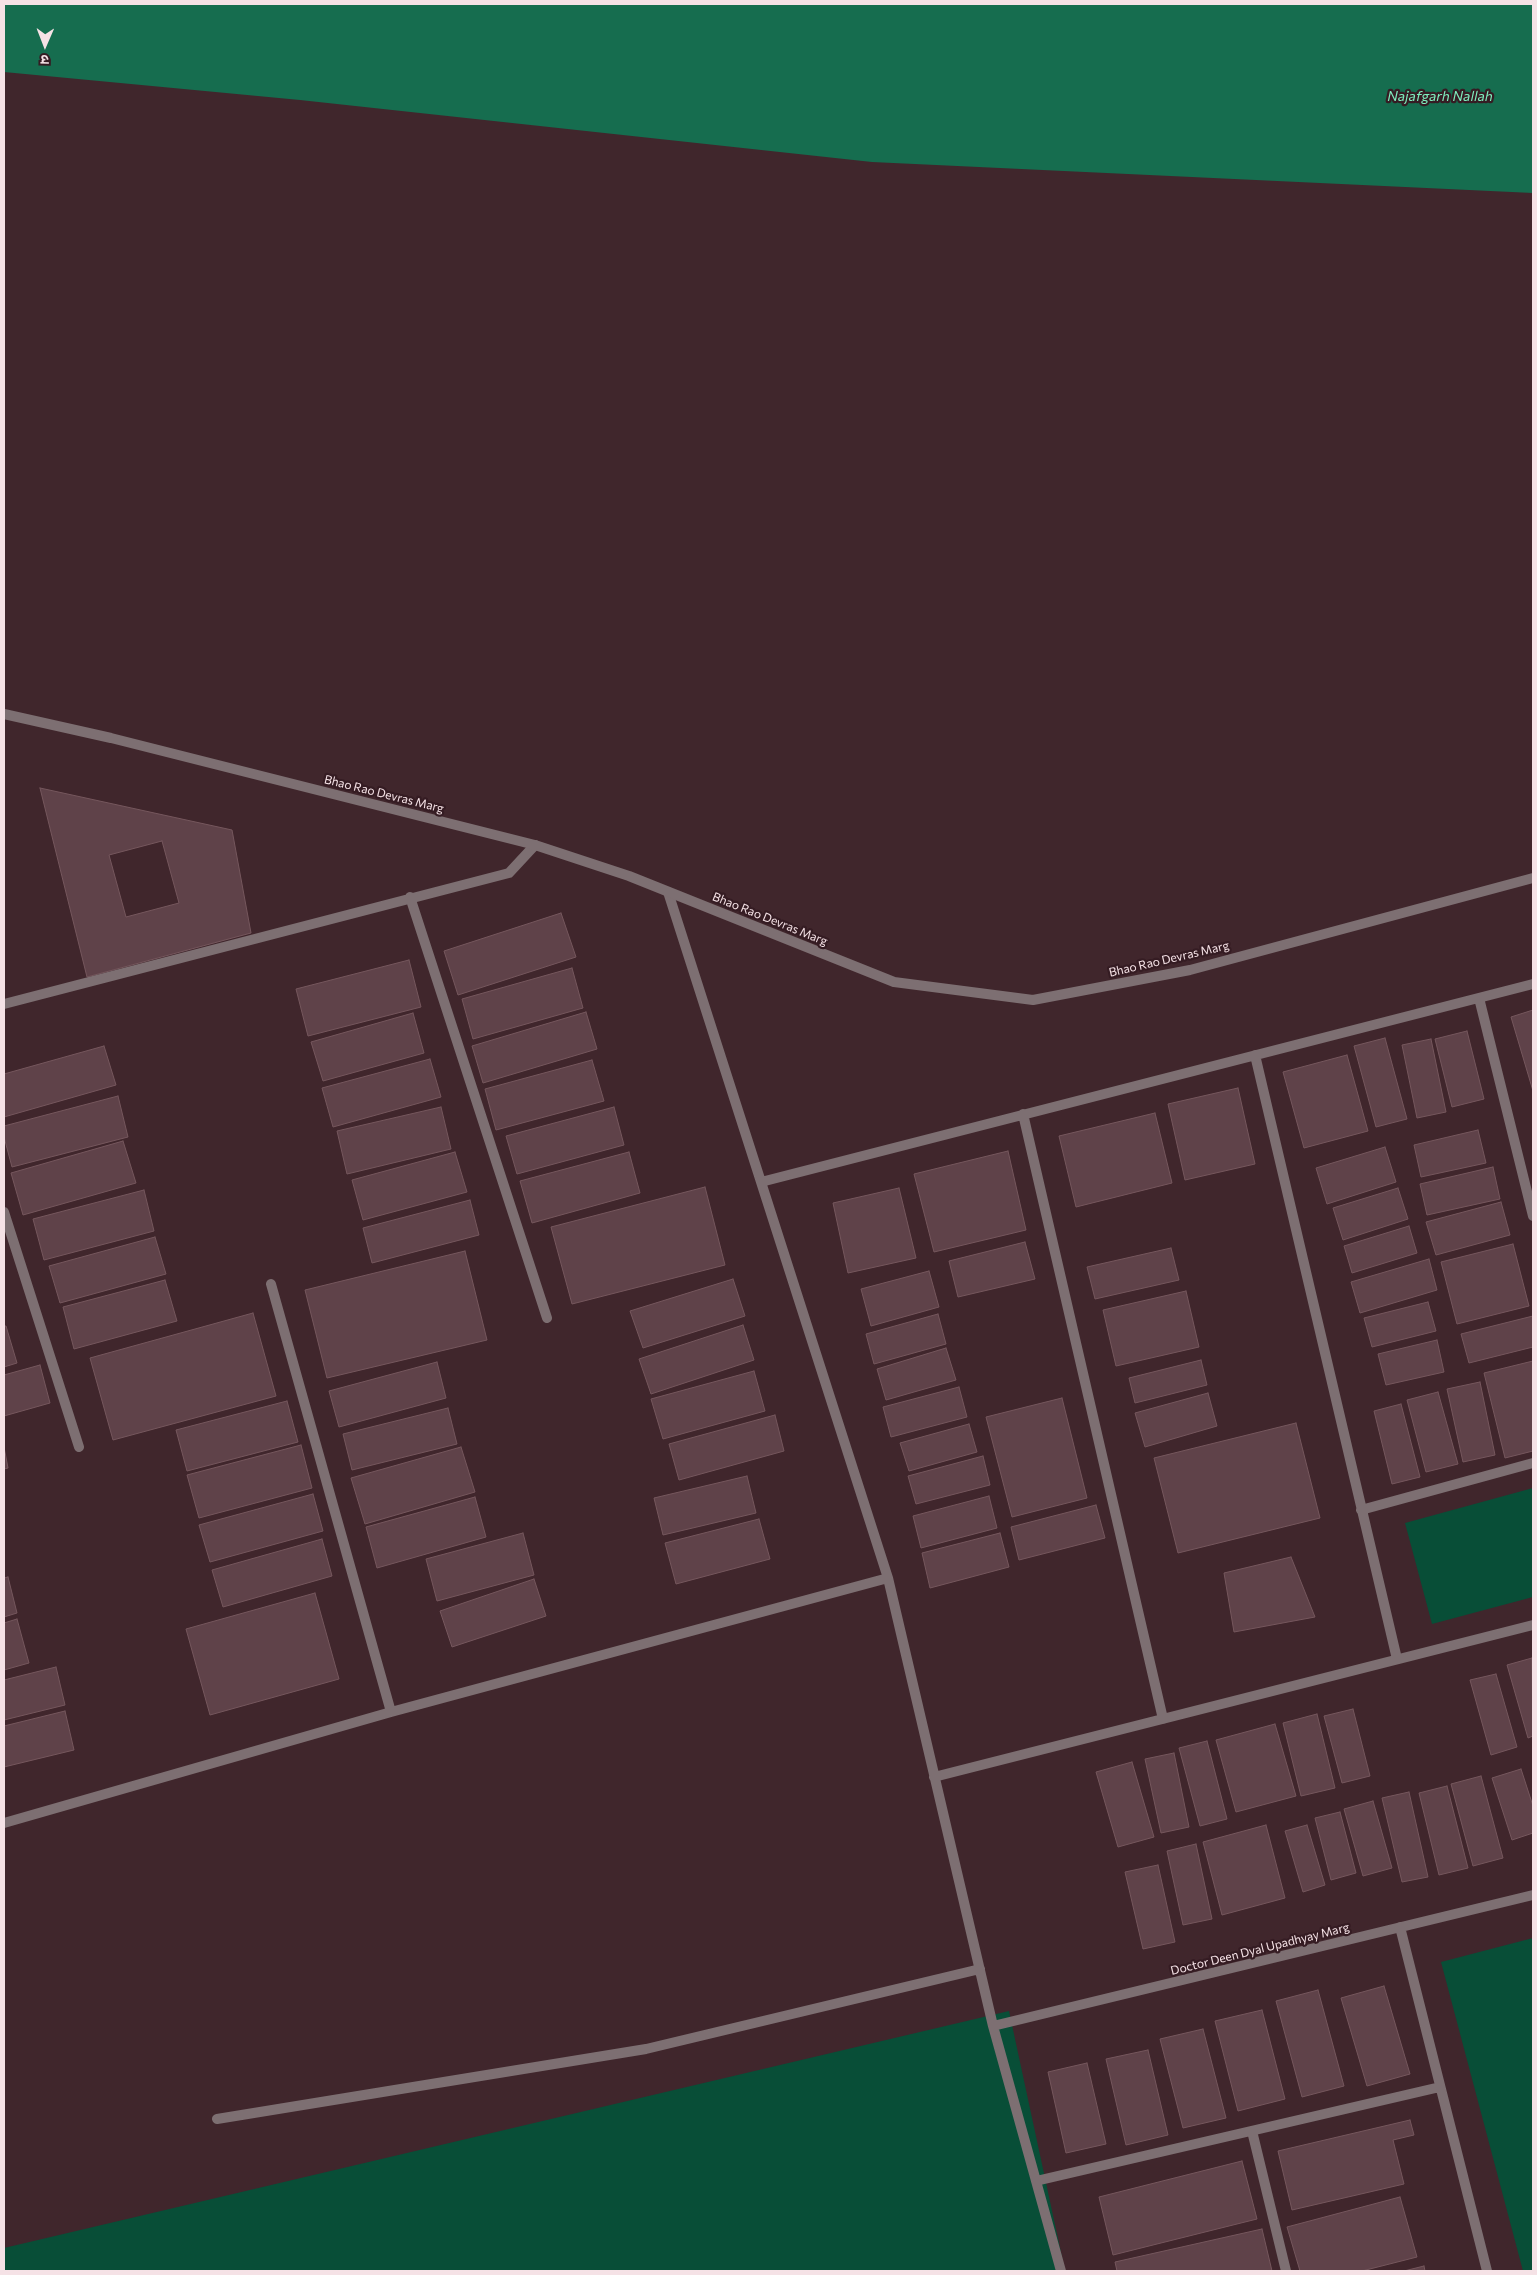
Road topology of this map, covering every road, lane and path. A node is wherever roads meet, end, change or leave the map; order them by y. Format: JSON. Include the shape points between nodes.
{"nodes":[{"id":1,"x":4,"y":714,"type":"edge"},
{"id":2,"x":535,"y":845,"type":"junction"},
{"id":3,"x":1533,"y":878,"type":"edge"},
{"id":4,"x":668,"y":892,"type":"junction"},
{"id":5,"x":410,"y":897,"type":"junction"},
{"id":6,"x":1533,"y":984,"type":"edge"},
{"id":7,"x":1479,"y":998,"type":"junction"},
{"id":8,"x":4,"y":1004,"type":"edge"},
{"id":9,"x":1255,"y":1055,"type":"junction"},
{"id":10,"x":1023,"y":1114,"type":"junction"},
{"id":11,"x":761,"y":1182,"type":"junction"},
{"id":12,"x":4,"y":1212,"type":"edge"},
{"id":13,"x":1533,"y":1216,"type":"edge"},
{"id":14,"x":271,"y":1284,"type":"dead end"},
{"id":15,"x":547,"y":1318,"type":"dead end"},
{"id":16,"x":79,"y":1448,"type":"dead end"},
{"id":17,"x":1533,"y":1463,"type":"edge"},
{"id":18,"x":1361,"y":1510,"type":"junction"},
{"id":19,"x":888,"y":1578,"type":"junction"},
{"id":20,"x":1533,"y":1625,"type":"edge"},
{"id":21,"x":1398,"y":1660,"type":"junction"},
{"id":22,"x":391,"y":1712,"type":"junction"},
{"id":23,"x":1163,"y":1719,"type":"junction"},
{"id":24,"x":934,"y":1777,"type":"junction"},
{"id":25,"x":4,"y":1823,"type":"edge"},
{"id":26,"x":1533,"y":1895,"type":"edge"},
{"id":27,"x":1400,"y":1928,"type":"junction"},
{"id":28,"x":980,"y":1969,"type":"junction"},
{"id":29,"x":993,"y":2026,"type":"junction"},
{"id":30,"x":1440,"y":2087,"type":"junction"},
{"id":31,"x":217,"y":2119,"type":"dead end"},
{"id":32,"x":1252,"y":2130,"type":"junction"},
{"id":33,"x":1036,"y":2182,"type":"junction"},
{"id":34,"x":1061,"y":2271,"type":"edge"},
{"id":35,"x":1286,"y":2271,"type":"edge"},
{"id":36,"x":1486,"y":2271,"type":"edge"}],
"edges":[{"from":1,"to":2,"type":"street","name":"Bhao Rao Devras Marg"},
{"from":2,"to":4,"type":"street","name":"Bhao Rao Devras Marg"},
{"from":2,"to":5,"type":"street","via":[[509,873]]},
{"from":3,"to":4,"type":"street","name":"Bhao Rao Devras Marg","via":[[1190,970],[1033,1000],[894,982]]},
{"from":4,"to":11,"type":"street"},
{"from":5,"to":8,"type":"street"},
{"from":5,"to":15,"type":"street"},
{"from":6,"to":7,"type":"street"},
{"from":7,"to":9,"type":"street"},
{"from":7,"to":13,"type":"street"},
{"from":9,"to":10,"type":"street"},
{"from":9,"to":18,"type":"street"},
{"from":10,"to":11,"type":"street"},
{"from":10,"to":23,"type":"street"},
{"from":11,"to":19,"type":"street"},
{"from":12,"to":16,"type":"street"},
{"from":14,"to":22,"type":"street"},
{"from":17,"to":18,"type":"street"},
{"from":18,"to":21,"type":"street"},
{"from":19,"to":22,"type":"street"},
{"from":19,"to":24,"type":"street"},
{"from":20,"to":21,"type":"street"},
{"from":21,"to":23,"type":"street"},
{"from":22,"to":25,"type":"street"},
{"from":23,"to":24,"type":"street"},
{"from":24,"to":28,"type":"street"},
{"from":26,"to":27,"type":"street","name":"Doctor Deen Dyal Upadhyay Marg"},
{"from":27,"to":29,"type":"street","name":"Doctor Deen Dyal Upadhyay Marg"},
{"from":27,"to":30,"type":"street"},
{"from":28,"to":29,"type":"street"},
{"from":28,"to":31,"type":"street","via":[[646,2049]]},
{"from":29,"to":33,"type":"street"},
{"from":30,"to":32,"type":"street"},
{"from":30,"to":36,"type":"street"},
{"from":32,"to":33,"type":"street"},
{"from":32,"to":35,"type":"street"},
{"from":33,"to":34,"type":"street"}]}
